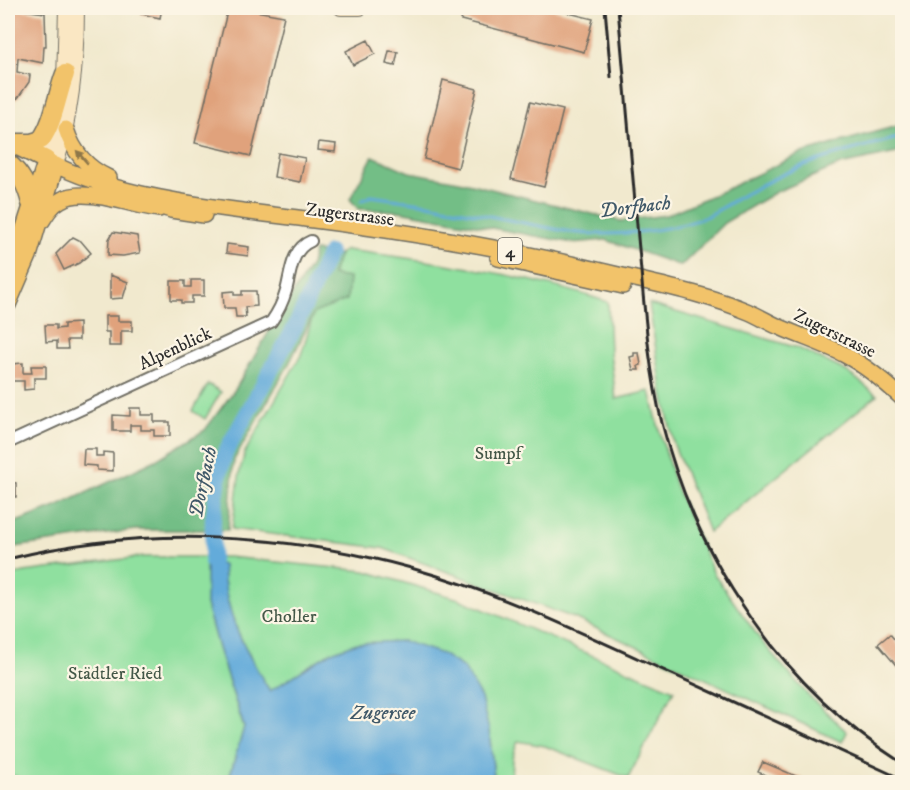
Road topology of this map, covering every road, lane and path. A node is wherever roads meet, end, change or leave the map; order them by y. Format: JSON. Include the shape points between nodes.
{"nodes":[{"id":1,"x":66,"y":8,"type":"edge"},
{"id":2,"x":77,"y":8,"type":"edge"},
{"id":3,"x":341,"y":8,"type":"edge"},
{"id":4,"x":360,"y":8,"type":"edge"},
{"id":5,"x":65,"y":74,"type":"junction"},
{"id":6,"x":66,"y":129,"type":"junction"},
{"id":7,"x":9,"y":145,"type":"edge"},
{"id":8,"x":8,"y":163,"type":"edge"},
{"id":9,"x":50,"y":167,"type":"junction"},
{"id":10,"x":31,"y":203,"type":"junction"},
{"id":11,"x":171,"y":210,"type":"junction"},
{"id":12,"x":233,"y":210,"type":"junction"},
{"id":13,"x":39,"y":226,"type":"junction"},
{"id":14,"x":311,"y":241,"type":"dead end"},
{"id":15,"x":8,"y":277,"type":"edge"},
{"id":16,"x":8,"y":305,"type":"edge"},
{"id":17,"x":778,"y":327,"type":"junction"},
{"id":18,"x":903,"y":398,"type":"edge"},
{"id":19,"x":8,"y":443,"type":"edge"}],
"edges":[{"from":1,"to":5,"type":"street"},
{"from":2,"to":6,"type":"street","via":[[75,74]]},
{"from":3,"to":4,"type":"street"},
{"from":5,"to":7,"type":"highway","via":[[51,121],[40,140]]},
{"from":5,"to":9,"type":"street"},
{"from":6,"to":9,"type":"street"},
{"from":12,"to":6,"type":"main road","one_way":true,"via":[[221,203],[101,174],[76,151]]},
{"from":7,"to":9,"type":"highway"},
{"from":8,"to":10,"type":"highway","via":[[25,183]]},
{"from":9,"to":10,"type":"main road"},
{"from":9,"to":11,"type":"main road","name":"Zugerstrasse","number":"4","via":[[72,183]]},
{"from":9,"to":12,"type":"main road","name":"Zugerstrasse","number":"4","via":[[113,186]]},
{"from":9,"to":13,"type":"main road","number":"4"},
{"from":10,"to":15,"type":"main road"},
{"from":11,"to":13,"type":"main road","number":"4","via":[[79,195],[61,199]]},
{"from":11,"to":17,"type":"main road","name":"Zugerstrasse","number":"4","via":[[436,245],[686,300]]},
{"from":12,"to":17,"type":"main road","name":"Zugerstrasse","number":"4","via":[[436,237],[552,259],[689,291],[750,312]]},
{"from":13,"to":16,"type":"main road","number":"4"},
{"from":14,"to":19,"type":"street","name":"Alpenblick","via":[[299,248],[271,322]]},
{"from":17,"to":18,"type":"main road","name":"Zugerstrasse","number":"4","via":[[844,354],[878,375]]}]}
